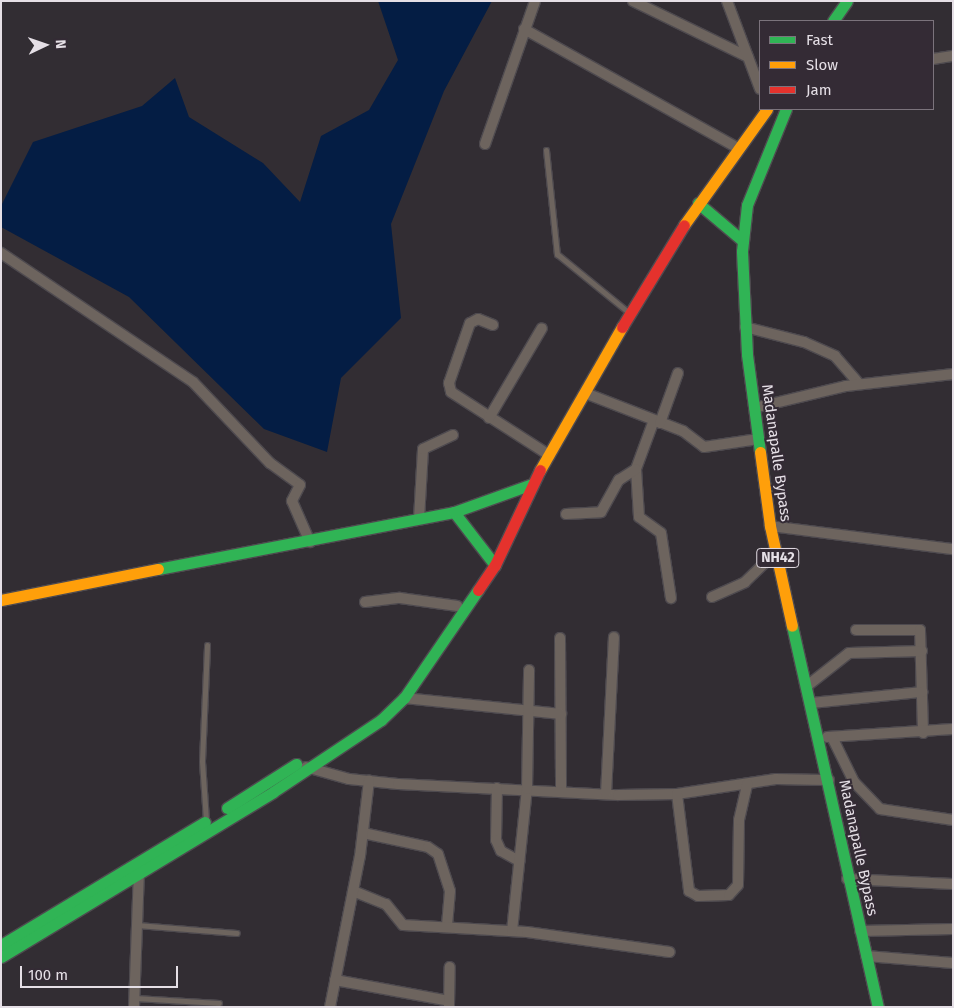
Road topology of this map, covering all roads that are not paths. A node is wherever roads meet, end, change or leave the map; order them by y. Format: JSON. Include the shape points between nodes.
{"nodes":[{"id":1,"x":535,"y":1,"type":"edge"},
{"id":2,"x":633,"y":1,"type":"edge"},
{"id":3,"x":727,"y":1,"type":"edge"},
{"id":4,"x":847,"y":1,"type":"edge"},
{"id":5,"x":839,"y":20,"type":"edge"},
{"id":6,"x":524,"y":29,"type":"junction"},
{"id":7,"x":953,"y":56,"type":"edge"},
{"id":8,"x":748,"y":57,"type":"junction"},
{"id":9,"x":934,"y":59,"type":"edge"},
{"id":10,"x":759,"y":85,"type":"edge"},
{"id":11,"x":766,"y":110,"type":"edge"},
{"id":12,"x":786,"y":110,"type":"edge"},
{"id":13,"x":485,"y":144,"type":"dead end"},
{"id":14,"x":736,"y":147,"type":"junction"},
{"id":15,"x":546,"y":150,"type":"dead end"},
{"id":16,"x":698,"y":203,"type":"junction"},
{"id":17,"x":743,"y":241,"type":"junction"},
{"id":18,"x":1,"y":253,"type":"edge"},
{"id":19,"x":630,"y":313,"type":"junction"},
{"id":20,"x":492,"y":325,"type":"dead end"},
{"id":21,"x":745,"y":327,"type":"junction"},
{"id":22,"x":542,"y":328,"type":"dead end"},
{"id":23,"x":678,"y":372,"type":"dead end"},
{"id":24,"x":953,"y":374,"type":"edge"},
{"id":25,"x":859,"y":384,"type":"junction"},
{"id":26,"x":585,"y":393,"type":"junction"},
{"id":27,"x":754,"y":408,"type":"junction"},
{"id":28,"x":489,"y":418,"type":"junction"},
{"id":29,"x":657,"y":421,"type":"junction"},
{"id":30,"x":453,"y":436,"type":"dead end"},
{"id":31,"x":758,"y":439,"type":"junction"},
{"id":32,"x":549,"y":455,"type":"junction"},
{"id":33,"x":636,"y":469,"type":"junction"},
{"id":34,"x":532,"y":484,"type":"junction"},
{"id":35,"x":454,"y":512,"type":"junction"},
{"id":36,"x":566,"y":514,"type":"dead end"},
{"id":37,"x":419,"y":519,"type":"junction"},
{"id":38,"x":770,"y":526,"type":"junction"},
{"id":39,"x":310,"y":542,"type":"junction"},
{"id":40,"x":953,"y":549,"type":"edge"},
{"id":41,"x":776,"y":552,"type":"junction"},
{"id":42,"x":494,"y":558,"type":"junction"},
{"id":43,"x":712,"y":597,"type":"dead end"},
{"id":44,"x":671,"y":598,"type":"dead end"},
{"id":45,"x":1,"y":600,"type":"edge"},
{"id":46,"x":365,"y":602,"type":"dead end"},
{"id":47,"x":457,"y":606,"type":"junction"},
{"id":48,"x":856,"y":630,"type":"dead end"},
{"id":49,"x":614,"y":637,"type":"dead end"},
{"id":50,"x":560,"y":638,"type":"dead end"},
{"id":51,"x":207,"y":645,"type":"dead end"},
{"id":52,"x":922,"y":651,"type":"junction"},
{"id":53,"x":529,"y":670,"type":"dead end"},
{"id":54,"x":807,"y":686,"type":"junction"},
{"id":55,"x":922,"y":692,"type":"junction"},
{"id":56,"x":404,"y":698,"type":"junction"},
{"id":57,"x":811,"y":703,"type":"junction"},
{"id":58,"x":528,"y":714,"type":"junction"},
{"id":59,"x":561,"y":714,"type":"junction"},
{"id":60,"x":953,"y":729,"type":"edge"},
{"id":61,"x":923,"y":733,"type":"junction"},
{"id":62,"x":819,"y":737,"type":"junction"},
{"id":63,"x":832,"y":737,"type":"junction"},
{"id":64,"x":296,"y":764,"type":"junction"},
{"id":65,"x":308,"y":767,"type":"junction"},
{"id":66,"x":829,"y":780,"type":"junction"},
{"id":67,"x":369,"y":781,"type":"junction"},
{"id":68,"x":747,"y":784,"type":"junction"},
{"id":69,"x":497,"y":788,"type":"junction"},
{"id":70,"x":527,"y":789,"type":"junction"},
{"id":71,"x":561,"y":792,"type":"junction"},
{"id":72,"x":606,"y":794,"type":"junction"},
{"id":73,"x":678,"y":794,"type":"junction"},
{"id":74,"x":953,"y":820,"type":"edge"},
{"id":75,"x":207,"y":821,"type":"junction"},
{"id":76,"x":363,"y":833,"type":"junction"},
{"id":77,"x":139,"y":861,"type":"junction"},
{"id":78,"x":519,"y":861,"type":"junction"},
{"id":79,"x":139,"y":876,"type":"junction"},
{"id":80,"x":847,"y":879,"type":"junction"},
{"id":81,"x":953,"y":884,"type":"edge"},
{"id":82,"x":353,"y":891,"type":"junction"},
{"id":83,"x":137,"y":925,"type":"junction"},
{"id":84,"x":447,"y":927,"type":"junction"},
{"id":85,"x":953,"y":929,"type":"edge"},
{"id":86,"x":512,"y":931,"type":"junction"},
{"id":87,"x":860,"y":931,"type":"junction"},
{"id":88,"x":237,"y":933,"type":"dead end"},
{"id":89,"x":1,"y":945,"type":"edge"},
{"id":90,"x":670,"y":952,"type":"dead end"},
{"id":91,"x":866,"y":956,"type":"junction"},
{"id":92,"x":1,"y":957,"type":"edge"},
{"id":93,"x":953,"y":963,"type":"edge"},
{"id":94,"x":450,"y":967,"type":"dead end"},
{"id":95,"x":335,"y":980,"type":"junction"},
{"id":96,"x":135,"y":1002,"type":"edge"},
{"id":97,"x":219,"y":1003,"type":"dead end"},
{"id":98,"x":449,"y":1004,"type":"edge"},
{"id":99,"x":330,"y":1007,"type":"edge"},
{"id":100,"x":878,"y":1007,"type":"edge"}],
"edges":[{"from":1,"to":6,"type":"street"},
{"from":2,"to":8,"type":"street"},
{"from":3,"to":8,"type":"street"},
{"from":4,"to":5,"type":"main road"},
{"from":6,"to":13,"type":"street"},
{"from":6,"to":14,"type":"street"},
{"from":7,"to":9,"type":"street"},
{"from":8,"to":10,"type":"street"},
{"from":11,"to":14,"type":"main road"},
{"from":12,"to":17,"type":"main road","name":"Madanapalle Bypass","number":"NH42","via":[[747,205]]},
{"from":14,"to":16,"type":"main road"},
{"from":15,"to":19,"type":"lane","via":[[557,254]]},
{"from":16,"to":17,"type":"main road"},
{"from":16,"to":19,"type":"main road"},
{"from":17,"to":21,"type":"main road","name":"Madanapalle Bypass","number":"NH42"},
{"from":18,"to":39,"type":"street","via":[[193,382],[270,463],[300,485],[292,502]]},
{"from":19,"to":26,"type":"main road"},
{"from":20,"to":28,"type":"street","via":[[478,319],[470,323],[449,383],[454,397]]},
{"from":21,"to":25,"type":"street","via":[[835,356]]},
{"from":21,"to":27,"type":"main road","name":"Madanapalle Bypass","number":"NH42"},
{"from":22,"to":28,"type":"street"},
{"from":23,"to":29,"type":"street"},
{"from":24,"to":25,"type":"street","via":[[892,384]]},
{"from":25,"to":27,"type":"street"},
{"from":26,"to":29,"type":"street"},
{"from":26,"to":32,"type":"main road"},
{"from":27,"to":31,"type":"main road","name":"Madanapalle Bypass","number":"NH42"},
{"from":28,"to":32,"type":"street"},
{"from":29,"to":31,"type":"street","via":[[683,431],[704,447]]},
{"from":29,"to":33,"type":"street"},
{"from":30,"to":37,"type":"street","via":[[423,449]]},
{"from":31,"to":38,"type":"main road","name":"Madanapalle Bypass","number":"NH42"},
{"from":32,"to":34,"type":"main road"},
{"from":33,"to":36,"type":"street","via":[[619,480],[601,512]]},
{"from":33,"to":44,"type":"street","via":[[639,517],[661,533]]},
{"from":34,"to":35,"type":"main road"},
{"from":34,"to":42,"type":"main road"},
{"from":35,"to":37,"type":"main road"},
{"from":35,"to":42,"type":"main road"},
{"from":37,"to":39,"type":"main road"},
{"from":38,"to":40,"type":"street"},
{"from":38,"to":41,"type":"main road","name":"Madanapalle Bypass","number":"NH42"},
{"from":39,"to":45,"type":"main road"},
{"from":41,"to":43,"type":"street","via":[[745,582]]},
{"from":41,"to":54,"type":"main road","name":"Madanapalle Bypass","number":"NH42"},
{"from":42,"to":47,"type":"main road"},
{"from":42,"to":56,"type":"main road"},
{"from":46,"to":47,"type":"street","via":[[400,598]]},
{"from":47,"to":64,"type":"main road","via":[[388,701]]},
{"from":48,"to":52,"type":"street","via":[[918,628]]},
{"from":49,"to":72,"type":"street"},
{"from":50,"to":59,"type":"street"},
{"from":51,"to":75,"type":"lane","via":[[202,761]]},
{"from":52,"to":54,"type":"street","via":[[849,653]]},
{"from":52,"to":55,"type":"street"},
{"from":53,"to":58,"type":"street"},
{"from":54,"to":57,"type":"main road","name":"Madanapalle Bypass","number":"NH42"},
{"from":55,"to":57,"type":"street"},
{"from":55,"to":61,"type":"street"},
{"from":56,"to":58,"type":"street"},
{"from":56,"to":65,"type":"main road","via":[[381,720]]},
{"from":57,"to":62,"type":"main road","name":"Madanapalle Bypass","number":"NH42"},
{"from":58,"to":59,"type":"street"},
{"from":58,"to":70,"type":"street"},
{"from":59,"to":71,"type":"street"},
{"from":60,"to":61,"type":"street"},
{"from":61,"to":63,"type":"street"},
{"from":62,"to":63,"type":"street"},
{"from":62,"to":66,"type":"main road","name":"Madanapalle Bypass","number":"NH42"},
{"from":63,"to":74,"type":"street","via":[[854,782],[880,808]]},
{"from":64,"to":65,"type":"street"},
{"from":64,"to":75,"type":"main road"},
{"from":65,"to":67,"type":"street"},
{"from":65,"to":79,"type":"main road"},
{"from":66,"to":68,"type":"street"},
{"from":66,"to":80,"type":"main road","name":"Madanapalle Bypass","number":"NH42"},
{"from":67,"to":69,"type":"street"},
{"from":67,"to":76,"type":"street"},
{"from":68,"to":73,"type":"street"},
{"from":68,"to":73,"type":"street","via":[[739,820],[738,885],[729,895],[698,896],[689,891]]},
{"from":69,"to":70,"type":"street"},
{"from":69,"to":78,"type":"street","via":[[496,840],[502,851]]},
{"from":70,"to":71,"type":"street"},
{"from":70,"to":78,"type":"street"},
{"from":71,"to":72,"type":"street"},
{"from":72,"to":73,"type":"street"},
{"from":75,"to":77,"type":"main road"},
{"from":76,"to":82,"type":"street"},
{"from":76,"to":84,"type":"street","via":[[428,847],[438,854],[450,891]]},
{"from":77,"to":79,"type":"street"},
{"from":77,"to":89,"type":"main road"},
{"from":78,"to":86,"type":"street"},
{"from":79,"to":83,"type":"street"},
{"from":79,"to":92,"type":"main road"},
{"from":80,"to":81,"type":"street"},
{"from":80,"to":87,"type":"main road","name":"Madanapalle Bypass","number":"NH42"},
{"from":82,"to":84,"type":"street","via":[[386,904],[403,925]]},
{"from":82,"to":95,"type":"street"},
{"from":83,"to":88,"type":"lane"},
{"from":83,"to":96,"type":"street"},
{"from":84,"to":86,"type":"street"},
{"from":85,"to":87,"type":"street"},
{"from":86,"to":90,"type":"street"},
{"from":87,"to":91,"type":"main road","name":"Madanapalle Bypass","number":"NH42"},
{"from":91,"to":93,"type":"street"},
{"from":91,"to":100,"type":"main road","name":"Madanapalle Bypass","number":"NH42"},
{"from":94,"to":98,"type":"street"},
{"from":95,"to":98,"type":"street"},
{"from":95,"to":99,"type":"street"},
{"from":96,"to":97,"type":"lane"}]}
